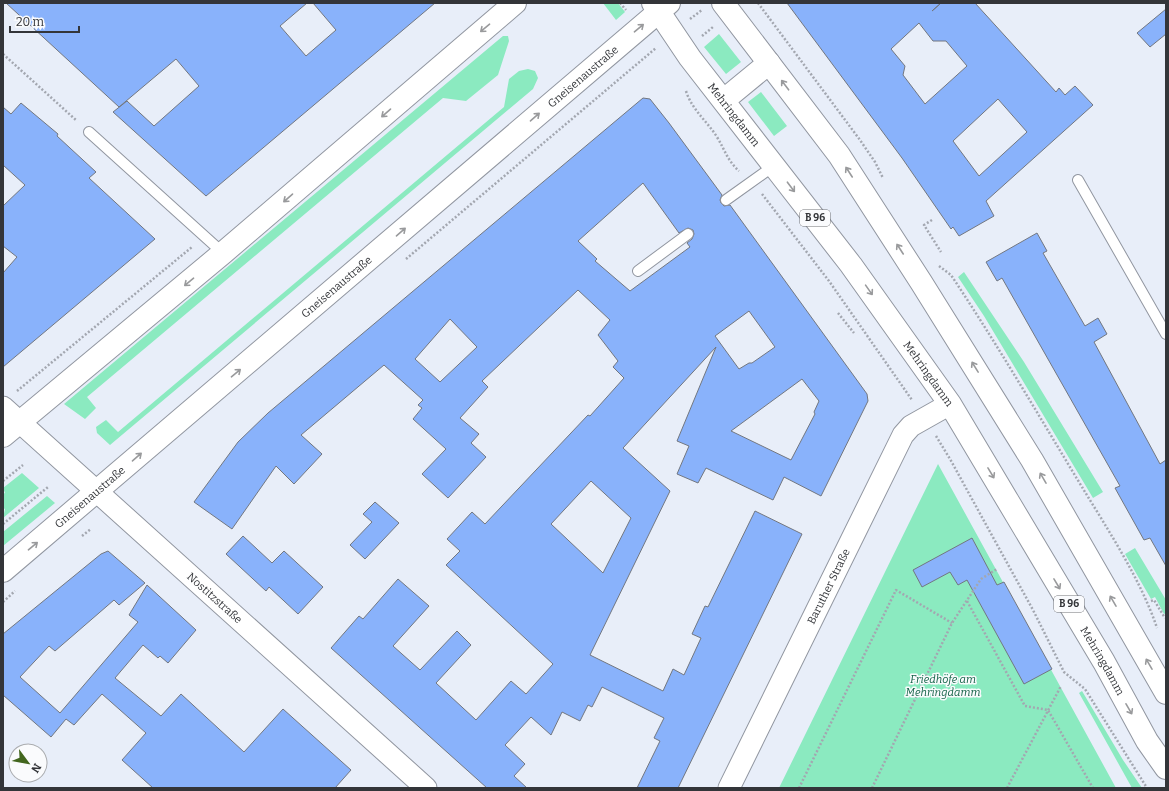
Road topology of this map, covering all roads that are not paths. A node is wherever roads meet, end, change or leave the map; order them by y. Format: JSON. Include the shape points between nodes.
{"nodes":[{"id":1,"x":515,"y":3,"type":"edge"},
{"id":2,"x":723,"y":3,"type":"edge"},
{"id":3,"x":660,"y":6,"type":"edge"},
{"id":4,"x":769,"y":63,"type":"junction"},
{"id":5,"x":724,"y":100,"type":"junction"},
{"id":6,"x":89,"y":132,"type":"road end"},
{"id":7,"x":775,"y":165,"type":"junction"},
{"id":8,"x":1078,"y":180,"type":"dead end"},
{"id":9,"x":726,"y":200,"type":"dead end"},
{"id":10,"x":688,"y":234,"type":"dead end"},
{"id":11,"x":223,"y":253,"type":"junction"},
{"id":12,"x":638,"y":270,"type":"dead end"},
{"id":13,"x":1166,"y":334,"type":"edge"},
{"id":14,"x":950,"y":404,"type":"junction"},
{"id":15,"x":3,"y":407,"type":"edge"},
{"id":16,"x":20,"y":422,"type":"junction"},
{"id":17,"x":3,"y":436,"type":"edge"},
{"id":18,"x":97,"y":491,"type":"junction"},
{"id":19,"x":3,"y":571,"type":"edge"},
{"id":20,"x":1166,"y":693,"type":"edge"},
{"id":21,"x":1166,"y":768,"type":"edge"},
{"id":22,"x":426,"y":788,"type":"edge"},
{"id":23,"x":728,"y":788,"type":"edge"}],
"edges":[{"from":1,"to":11,"type":"main road","one_way":true},
{"from":2,"to":4,"type":"main road"},
{"from":3,"to":5,"type":"main road","name":"Mehringdamm","number":"B 96","via":[[690,58]]},
{"from":18,"to":3,"type":"main road","name":"Gneisenaustraße","one_way":true},
{"from":4,"to":5,"type":"main road"},
{"from":20,"to":4,"type":"main road","one_way":true,"via":[[1032,460],[938,309],[839,156]]},
{"from":5,"to":7,"type":"main road","name":"Mehringdamm","number":"B 96"},
{"from":6,"to":11,"type":"lane"},
{"from":7,"to":9,"type":"lane"},
{"from":7,"to":14,"type":"main road","name":"Mehringdamm","number":"B 96","one_way":true,"via":[[851,265]]},
{"from":8,"to":13,"type":"lane"},
{"from":10,"to":12,"type":"lane"},
{"from":11,"to":16,"type":"main road","one_way":true},
{"from":14,"to":21,"type":"main road","name":"Mehringdamm","number":"B 96","one_way":true,"via":[[1104,662],[1147,742]]},
{"from":14,"to":23,"type":"street","name":"Baruther Straße","via":[[911,426],[903,435]]},
{"from":15,"to":16,"type":"street","name":"Nostitzstraße"},
{"from":16,"to":17,"type":"main road"},
{"from":16,"to":18,"type":"street","name":"Nostitzstraße"},
{"from":19,"to":18,"type":"main road","name":"Gneisenaustraße","one_way":true},
{"from":18,"to":22,"type":"street","name":"Nostitzstraße"}]}
